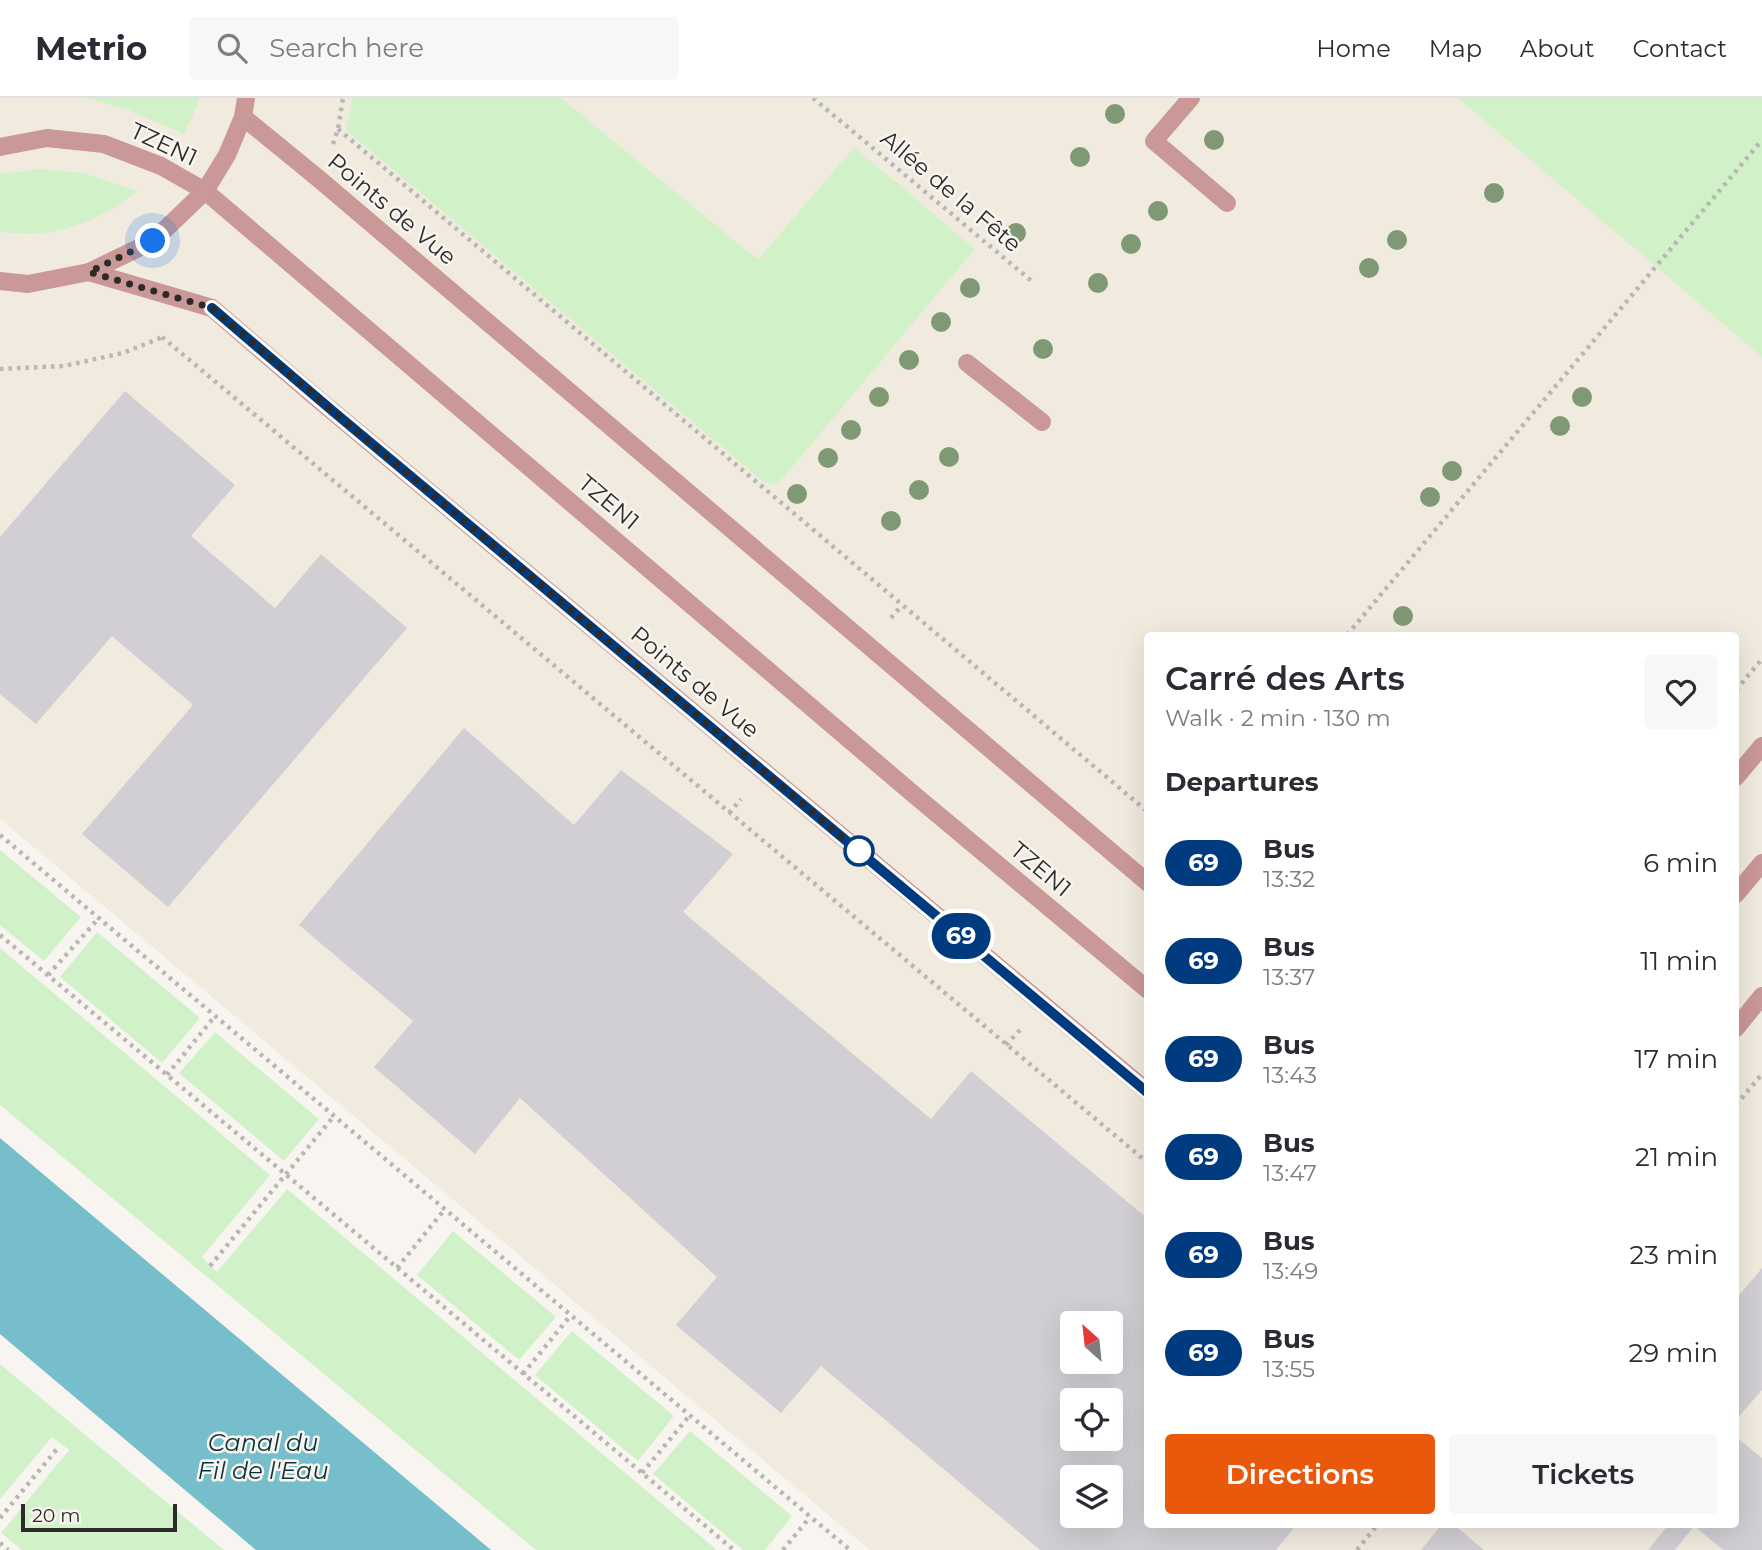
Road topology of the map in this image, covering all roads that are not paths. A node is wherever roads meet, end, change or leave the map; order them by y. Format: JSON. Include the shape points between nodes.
{"nodes":[{"id":1,"x":246,"y":98,"type":"edge"},
{"id":2,"x":1191,"y":98,"type":"edge"},
{"id":3,"x":243,"y":117,"type":"junction"},
{"id":4,"x":0,"y":147,"type":"edge"},
{"id":5,"x":205,"y":191,"type":"junction"},
{"id":6,"x":1227,"y":203,"type":"dead end"},
{"id":7,"x":89,"y":272,"type":"junction"},
{"id":8,"x":0,"y":281,"type":"edge"},
{"id":9,"x":967,"y":363,"type":"dead end"},
{"id":10,"x":1042,"y":422,"type":"dead end"},
{"id":11,"x":1762,"y":746,"type":"edge"},
{"id":12,"x":1739,"y":773,"type":"edge"},
{"id":13,"x":1762,"y":863,"type":"edge"},
{"id":14,"x":1144,"y":880,"type":"edge"},
{"id":15,"x":1739,"y":890,"type":"edge"},
{"id":16,"x":1144,"y":987,"type":"edge"},
{"id":17,"x":1762,"y":996,"type":"edge"},
{"id":18,"x":1739,"y":1024,"type":"edge"},
{"id":19,"x":1144,"y":1090,"type":"edge"}],
"edges":[{"from":1,"to":3,"type":"street"},
{"from":2,"to":6,"type":"street","via":[[1154,141]]},
{"from":3,"to":5,"type":"street"},
{"from":3,"to":14,"type":"street","name":"Points de Vue"},
{"from":4,"to":5,"type":"street","name":"TZEN1","via":[[47,138],[104,144],[161,166]]},
{"from":5,"to":7,"type":"street","via":[[153,241]]},
{"from":5,"to":16,"type":"street","name":"TZEN1"},
{"from":7,"to":8,"type":"street","via":[[28,284]]},
{"from":7,"to":19,"type":"street","name":"Points de Vue","via":[[212,308]]},
{"from":9,"to":10,"type":"street"},
{"from":11,"to":12,"type":"street"},
{"from":13,"to":15,"type":"street"},
{"from":17,"to":18,"type":"street"}]}
